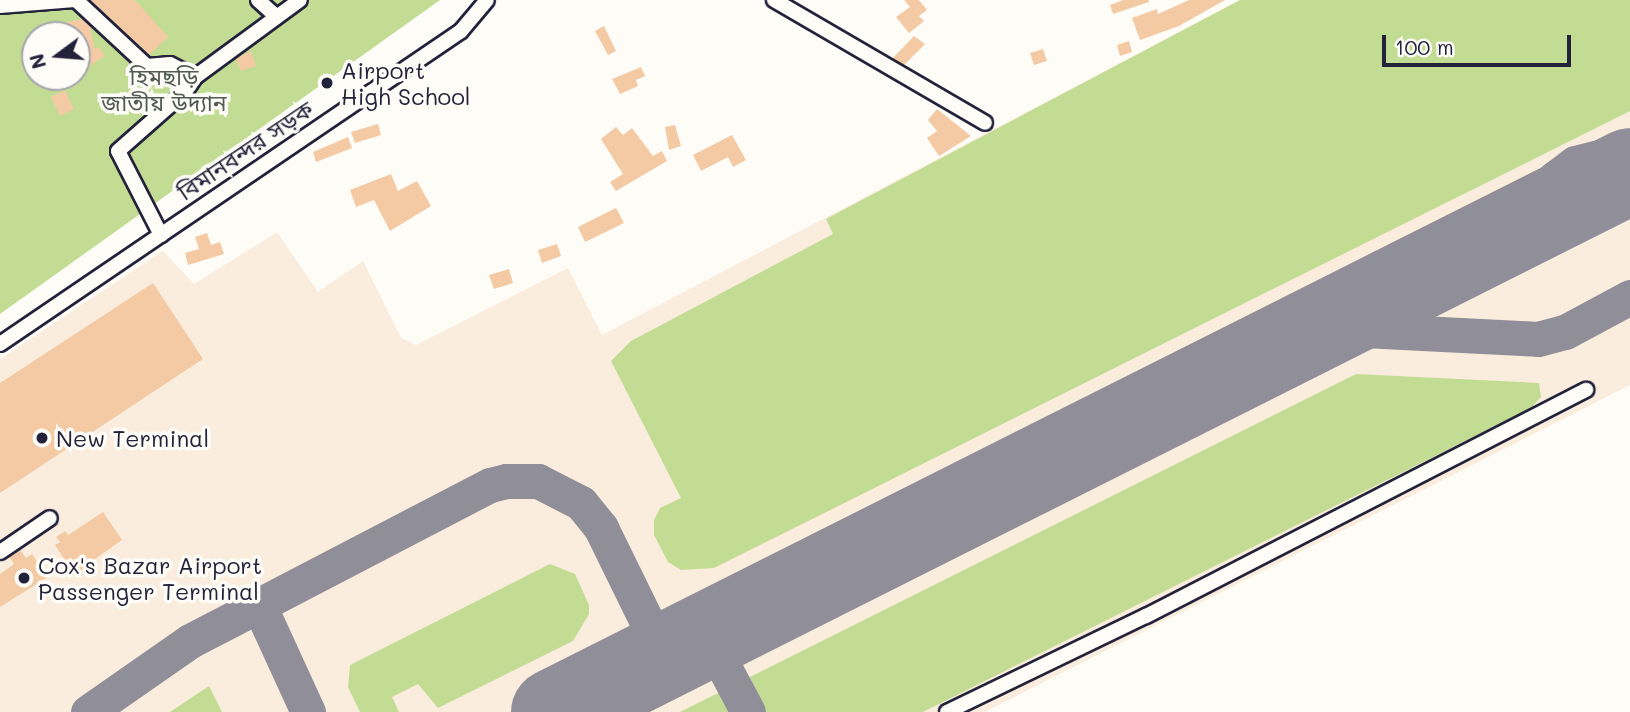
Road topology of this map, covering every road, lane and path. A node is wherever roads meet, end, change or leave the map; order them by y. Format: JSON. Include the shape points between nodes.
{"nodes":[{"id":1,"x":75,"y":0,"type":"edge"},
{"id":2,"x":258,"y":0,"type":"edge"},
{"id":3,"x":300,"y":0,"type":"edge"},
{"id":4,"x":487,"y":0,"type":"edge"},
{"id":5,"x":774,"y":0,"type":"edge"},
{"id":6,"x":0,"y":6,"type":"edge"},
{"id":7,"x":277,"y":17,"type":"junction"},
{"id":8,"x":195,"y":77,"type":"junction"},
{"id":9,"x":985,"y":122,"type":"dead end"},
{"id":10,"x":161,"y":235,"type":"junction"},
{"id":11,"x":0,"y":344,"type":"edge"},
{"id":12,"x":1586,"y":390,"type":"dead end"},
{"id":13,"x":50,"y":518,"type":"dead end"},
{"id":14,"x":0,"y":552,"type":"edge"},
{"id":15,"x":947,"y":712,"type":"edge"}],
"edges":[{"from":1,"to":6,"type":"street"},
{"from":1,"to":8,"type":"street","via":[[147,66],[170,64]]},
{"from":2,"to":7,"type":"street"},
{"from":3,"to":7,"type":"street"},
{"from":4,"to":10,"type":"street","name":"বিমানবন্দর সড়ক","via":[[461,31]]},
{"from":5,"to":9,"type":"street"},
{"from":7,"to":8,"type":"street"},
{"from":8,"to":10,"type":"street","via":[[185,92],[118,151]]},
{"from":10,"to":11,"type":"street","name":"বিমানবন্দর সড়ক"},
{"from":12,"to":15,"type":"street"},
{"from":13,"to":14,"type":"street"}]}
